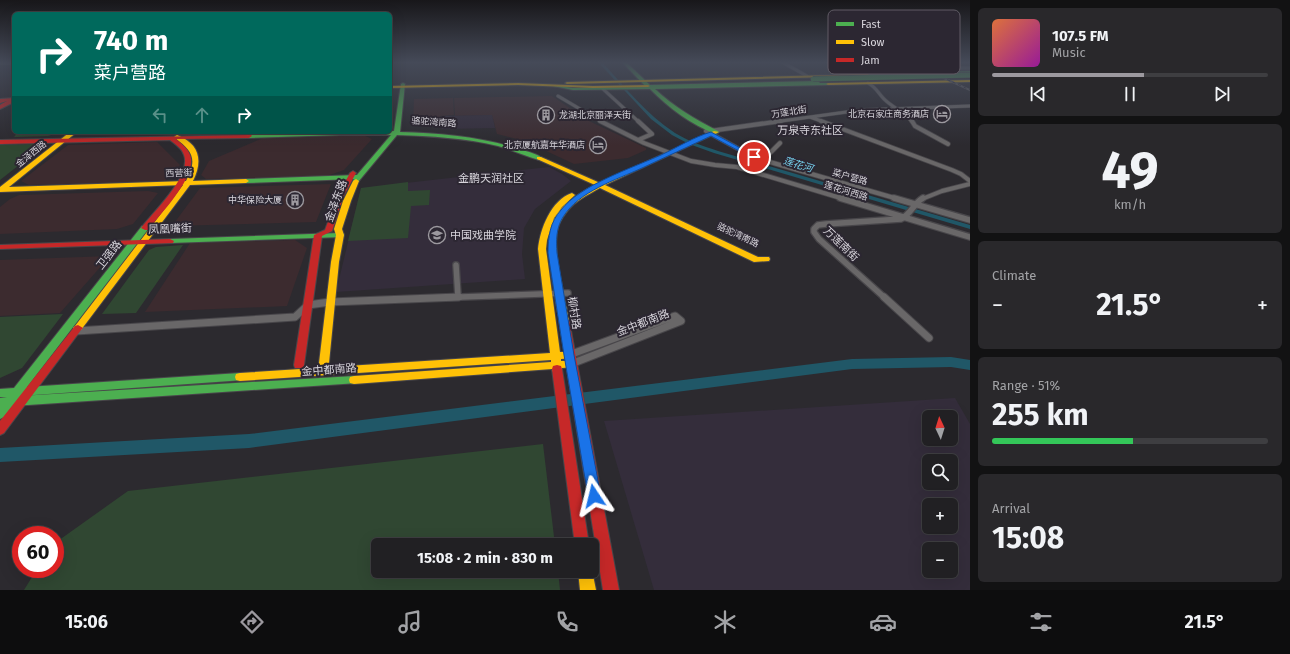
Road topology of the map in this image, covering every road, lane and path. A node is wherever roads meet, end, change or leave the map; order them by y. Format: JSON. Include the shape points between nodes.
{"nodes":[{"id":1,"x":397,"y":90,"type":"edge"},
{"id":2,"x":609,"y":90,"type":"edge"},
{"id":3,"x":648,"y":90,"type":"edge"},
{"id":4,"x":877,"y":90,"type":"edge"},
{"id":5,"x":12,"y":95,"type":"edge"},
{"id":6,"x":0,"y":96,"type":"edge"},
{"id":7,"x":558,"y":96,"type":"dead end"},
{"id":8,"x":970,"y":106,"type":"edge"},
{"id":9,"x":896,"y":108,"type":"junction"},
{"id":10,"x":810,"y":117,"type":"junction"},
{"id":11,"x":392,"y":131,"type":"edge"},
{"id":12,"x":711,"y":132,"type":"junction"},
{"id":13,"x":212,"y":134,"type":"edge"},
{"id":14,"x":226,"y":134,"type":"edge"},
{"id":15,"x":390,"y":134,"type":"edge"},
{"id":16,"x":170,"y":135,"type":"edge"},
{"id":17,"x":64,"y":138,"type":"edge"},
{"id":18,"x":638,"y":140,"type":"junction"},
{"id":19,"x":0,"y":141,"type":"edge"},
{"id":20,"x":780,"y":142,"type":"dead end"},
{"id":21,"x":948,"y":144,"type":"dead end"},
{"id":22,"x":666,"y":152,"type":"junction"},
{"id":23,"x":763,"y":160,"type":"junction"},
{"id":24,"x":354,"y":177,"type":"junction"},
{"id":25,"x":970,"y":182,"type":"edge"},
{"id":26,"x":184,"y":183,"type":"junction"},
{"id":27,"x":599,"y":183,"type":"junction"},
{"id":28,"x":1,"y":189,"type":"edge"},
{"id":29,"x":915,"y":205,"type":"junction"},
{"id":30,"x":907,"y":216,"type":"junction"},
{"id":31,"x":970,"y":220,"type":"edge"},
{"id":32,"x":328,"y":231,"type":"junction"},
{"id":33,"x":339,"y":232,"type":"junction"},
{"id":34,"x":318,"y":235,"type":"junction"},
{"id":35,"x":970,"y":237,"type":"edge"},
{"id":36,"x":140,"y":240,"type":"junction"},
{"id":37,"x":0,"y":243,"type":"edge"},
{"id":38,"x":0,"y":247,"type":"edge"},
{"id":39,"x":456,"y":265,"type":"dead end"},
{"id":40,"x":547,"y":293,"type":"junction"},
{"id":41,"x":559,"y":293,"type":"junction"},
{"id":42,"x":568,"y":293,"type":"dead end"},
{"id":43,"x":458,"y":296,"type":"junction"},
{"id":44,"x":330,"y":302,"type":"junction"},
{"id":45,"x":308,"y":304,"type":"junction"},
{"id":46,"x":76,"y":331,"type":"junction"},
{"id":47,"x":929,"y":338,"type":"dead end"},
{"id":48,"x":555,"y":356,"type":"junction"},
{"id":49,"x":570,"y":359,"type":"junction"},
{"id":50,"x":324,"y":363,"type":"dead end"},
{"id":51,"x":299,"y":365,"type":"dead end"},
{"id":52,"x":556,"y":365,"type":"junction"},
{"id":53,"x":17,"y":392,"type":"junction"},
{"id":54,"x":29,"y":392,"type":"junction"},
{"id":55,"x":0,"y":393,"type":"edge"},
{"id":56,"x":21,"y":401,"type":"junction"},
{"id":57,"x":0,"y":402,"type":"edge"},
{"id":58,"x":10,"y":402,"type":"junction"},
{"id":59,"x":0,"y":414,"type":"edge"},
{"id":60,"x":0,"y":430,"type":"edge"},
{"id":61,"x":581,"y":538,"type":"edge"},
{"id":62,"x":586,"y":578,"type":"edge"},
{"id":63,"x":588,"y":590,"type":"edge"},
{"id":64,"x":611,"y":590,"type":"edge"}],
"edges":[{"from":1,"to":11,"type":"street"},
{"from":2,"to":18,"type":"street","via":[[635,120],[652,134]]},
{"from":3,"to":12,"type":"street"},
{"from":4,"to":9,"type":"street"},
{"from":5,"to":6,"type":"street"},
{"from":7,"to":18,"type":"street","name":"莲花河西路","via":[[594,119]]},
{"from":8,"to":9,"type":"street","name":"万莲北街"},
{"from":9,"to":10,"type":"street","name":"万莲北街"},
{"from":9,"to":21,"type":"street","via":[[908,116],[915,126]]},
{"from":10,"to":12,"type":"street","name":"万莲北街"},
{"from":10,"to":25,"type":"street","via":[[961,174]]},
{"from":11,"to":27,"type":"street","name":"骆驼湾南路","via":[[467,135],[505,141],[533,151]]},
{"from":12,"to":22,"type":"street","name":"柳村路"},
{"from":12,"to":23,"type":"street","name":"菜户营路"},
{"from":13,"to":16,"type":"street"},
{"from":14,"to":16,"type":"street","name":"骆驼湾南路"},
{"from":15,"to":24,"type":"street","name":"金泽东路"},
{"from":16,"to":17,"type":"street"},
{"from":16,"to":26,"type":"street","name":"卫强路","via":[[188,156],[189,168]]},
{"from":17,"to":19,"type":"street"},
{"from":17,"to":28,"type":"street","name":"金泽西路"},
{"from":18,"to":22,"type":"street","name":"莲花河西路"},
{"from":20,"to":23,"type":"street"},
{"from":22,"to":27,"type":"street","name":"柳村路"},
{"from":22,"to":30,"type":"street","name":"莲花河西路","via":[[703,164],[737,167]]},
{"from":23,"to":29,"type":"street","name":"菜户营路"},
{"from":24,"to":26,"type":"street","name":"西营街"},
{"from":24,"to":32,"type":"street","name":"金泽东路","via":[[338,202]]},
{"from":24,"to":33,"type":"street","name":"金泽东路"},
{"from":25,"to":29,"type":"street","via":[[923,198]]},
{"from":26,"to":28,"type":"street","name":"西营街"},
{"from":26,"to":36,"type":"street","name":"卫强路"},
{"from":27,"to":27,"type":"street","name":"骆驼湾南路","via":[[757,260],[766,259]]},
{"from":27,"to":40,"type":"street","name":"柳村路","via":[[565,200],[548,220],[542,241]]},
{"from":27,"to":41,"type":"street","name":"柳村路","via":[[571,203],[555,226],[552,244]]},
{"from":29,"to":30,"type":"street"},
{"from":29,"to":31,"type":"street","name":"菜户营路"},
{"from":30,"to":35,"type":"street","name":"莲花河西路"},
{"from":30,"to":47,"type":"street","name":"万莲南街","via":[[893,220],[818,225],[814,232],[836,255]]},
{"from":32,"to":33,"type":"street","name":"凤凰嘴街"},
{"from":32,"to":34,"type":"street","name":"金泽东路"},
{"from":32,"to":36,"type":"street","name":"凤凰嘴街"},
{"from":33,"to":34,"type":"street","name":"凤凰嘴街"},
{"from":33,"to":44,"type":"street","name":"金泽东路"},
{"from":34,"to":36,"type":"street","name":"凤凰嘴街"},
{"from":34,"to":45,"type":"street","name":"金泽东路"},
{"from":36,"to":37,"type":"street","name":"凤凰嘴街"},
{"from":36,"to":38,"type":"street","name":"凤凰嘴街"},
{"from":36,"to":46,"type":"street","name":"卫强路"},
{"from":36,"to":53,"type":"street","name":"卫强路"},
{"from":39,"to":43,"type":"street"},
{"from":40,"to":41,"type":"street"},
{"from":40,"to":43,"type":"street"},
{"from":40,"to":48,"type":"street","name":"柳村路"},
{"from":41,"to":42,"type":"street"},
{"from":41,"to":49,"type":"street","name":"柳村路"},
{"from":43,"to":44,"type":"street"},
{"from":44,"to":45,"type":"street"},
{"from":44,"to":50,"type":"street","name":"金泽东路"},
{"from":45,"to":46,"type":"street","via":[[295,317]]},
{"from":45,"to":51,"type":"street","name":"金泽东路"},
{"from":46,"to":54,"type":"street","name":"卫强路"},
{"from":48,"to":49,"type":"street","name":"金中都南路"},
{"from":48,"to":52,"type":"street","name":"柳村路"},
{"from":48,"to":54,"type":"street","name":"金中都南路"},
{"from":49,"to":49,"type":"street","name":"金中都南路","via":[[584,360],[681,321],[675,316],[582,351]]},
{"from":49,"to":52,"type":"street","name":"金中都南路"},
{"from":49,"to":64,"type":"street","name":"柳村路"},
{"from":52,"to":56,"type":"street","name":"金中都南路"},
{"from":52,"to":61,"type":"street","name":"柳村路"},
{"from":53,"to":54,"type":"street","name":"金中都南路"},
{"from":53,"to":55,"type":"street","name":"金中都南路"},
{"from":53,"to":58,"type":"street","name":"卫强路"},
{"from":54,"to":56,"type":"street","name":"卫强路"},
{"from":56,"to":58,"type":"street","name":"金中都南路"},
{"from":56,"to":60,"type":"street","name":"卫强路"},
{"from":57,"to":58,"type":"street","name":"金中都南路"},
{"from":58,"to":59,"type":"street","name":"卫强路"},
{"from":62,"to":63,"type":"street"}]}
